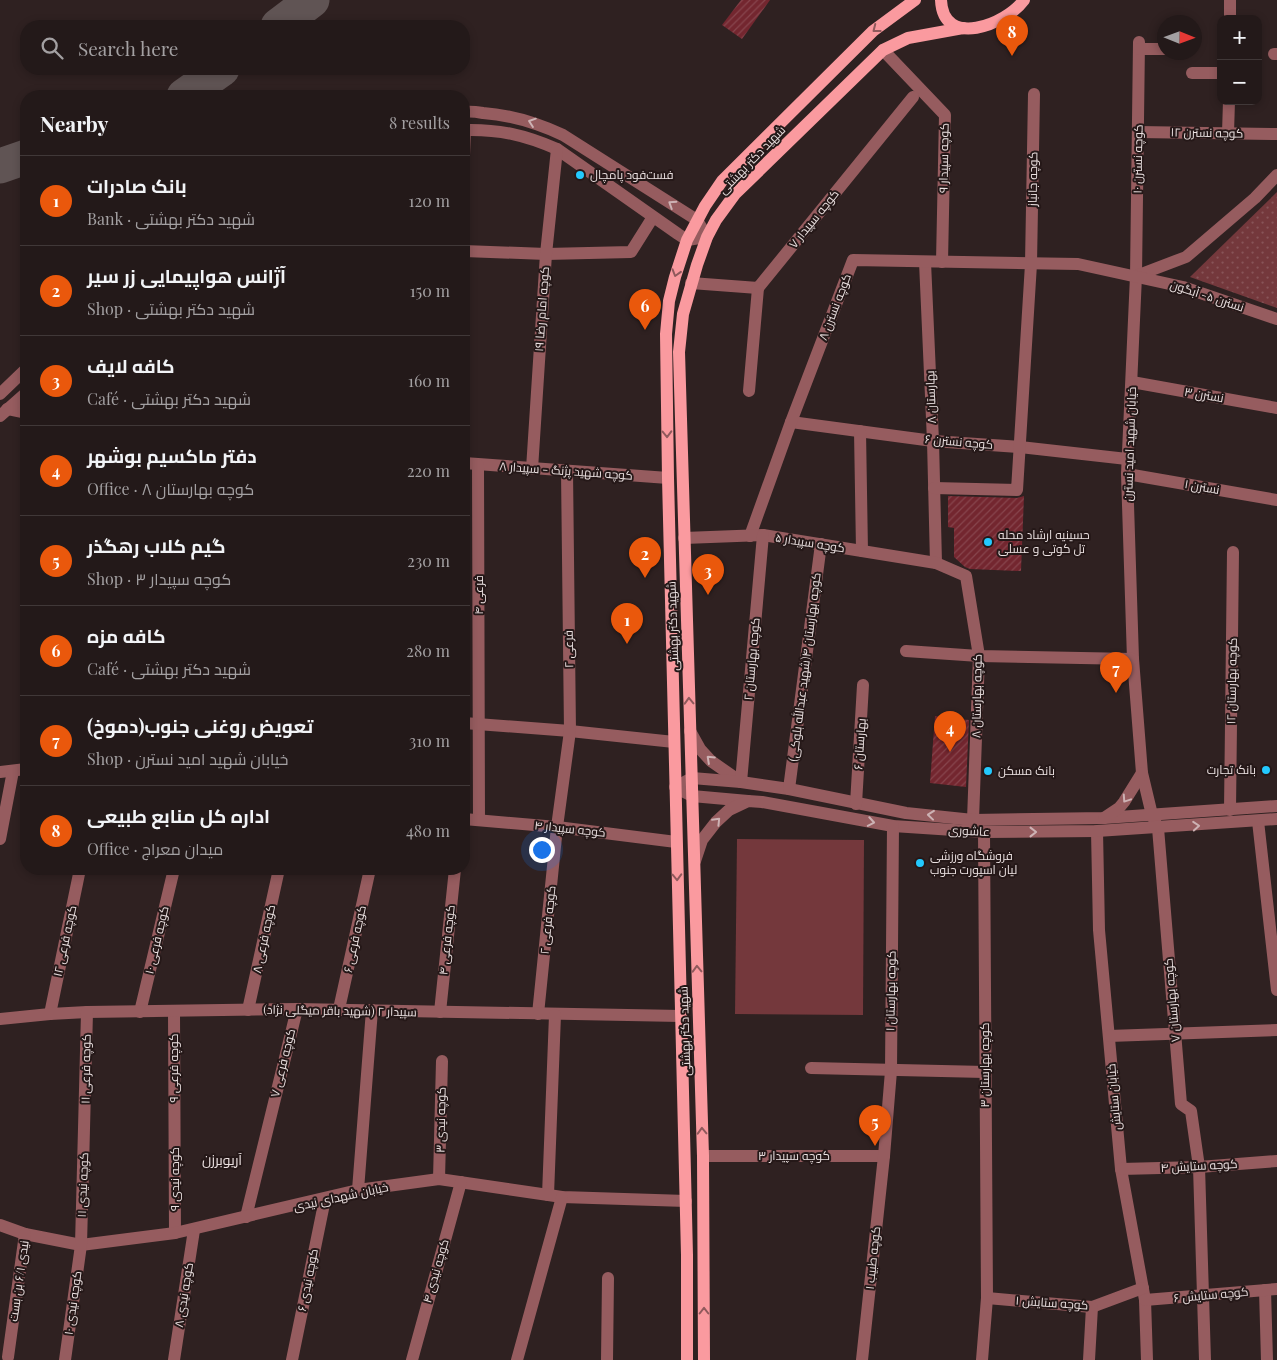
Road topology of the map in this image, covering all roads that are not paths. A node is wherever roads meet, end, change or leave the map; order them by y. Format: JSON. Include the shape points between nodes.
{"nodes":[{"id":1,"x":915,"y":0,"type":"edge"},
{"id":2,"x":941,"y":0,"type":"edge"},
{"id":3,"x":1024,"y":0,"type":"edge"},
{"id":4,"x":1230,"y":0,"type":"edge"},
{"id":5,"x":1230,"y":15,"type":"edge"},
{"id":6,"x":963,"y":28,"type":"junction"},
{"id":7,"x":1157,"y":48,"type":"edge"},
{"id":8,"x":883,"y":50,"type":"junction"},
{"id":9,"x":1192,"y":73,"type":"dead end"},
{"id":10,"x":1217,"y":74,"type":"edge"},
{"id":11,"x":1034,"y":94,"type":"dead end"},
{"id":12,"x":913,"y":97,"type":"dead end"},
{"id":13,"x":1229,"y":105,"type":"edge"},
{"id":14,"x":470,"y":112,"type":"edge"},
{"id":15,"x":470,"y":130,"type":"edge"},
{"id":16,"x":1138,"y":132,"type":"junction"},
{"id":17,"x":1228,"y":133,"type":"junction"},
{"id":18,"x":1277,"y":134,"type":"edge"},
{"id":19,"x":557,"y":149,"type":"junction"},
{"id":20,"x":599,"y":157,"type":"junction"},
{"id":21,"x":590,"y":174,"type":"junction"},
{"id":22,"x":1277,"y":175,"type":"edge"},
{"id":23,"x":653,"y":217,"type":"junction"},
{"id":24,"x":697,"y":220,"type":"junction"},
{"id":25,"x":707,"y":237,"type":"junction"},
{"id":26,"x":687,"y":240,"type":"junction"},
{"id":27,"x":470,"y":252,"type":"edge"},
{"id":28,"x":546,"y":254,"type":"junction"},
{"id":29,"x":925,"y":262,"type":"junction"},
{"id":30,"x":942,"y":262,"type":"junction"},
{"id":31,"x":1031,"y":264,"type":"junction"},
{"id":32,"x":1136,"y":276,"type":"junction"},
{"id":33,"x":691,"y":283,"type":"junction"},
{"id":34,"x":758,"y":288,"type":"junction"},
{"id":35,"x":1277,"y":319,"type":"edge"},
{"id":36,"x":20,"y":375,"type":"edge"},
{"id":37,"x":1132,"y":382,"type":"junction"},
{"id":38,"x":749,"y":391,"type":"dead end"},
{"id":39,"x":0,"y":394,"type":"edge"},
{"id":40,"x":20,"y":398,"type":"edge"},
{"id":41,"x":1277,"y":408,"type":"edge"},
{"id":42,"x":4,"y":413,"type":"edge"},
{"id":43,"x":20,"y":413,"type":"edge"},
{"id":44,"x":791,"y":422,"type":"junction"},
{"id":45,"x":860,"y":431,"type":"junction"},
{"id":46,"x":932,"y":441,"type":"junction"},
{"id":47,"x":1020,"y":448,"type":"junction"},
{"id":48,"x":1128,"y":459,"type":"junction"},
{"id":49,"x":470,"y":464,"type":"edge"},
{"id":50,"x":478,"y":465,"type":"junction"},
{"id":51,"x":532,"y":469,"type":"junction"},
{"id":52,"x":567,"y":471,"type":"junction"},
{"id":53,"x":1127,"y":474,"type":"junction"},
{"id":54,"x":668,"y":478,"type":"junction"},
{"id":55,"x":934,"y":488,"type":"junction"},
{"id":56,"x":1277,"y":500,"type":"edge"},
{"id":57,"x":763,"y":535,"type":"junction"},
{"id":58,"x":750,"y":536,"type":"junction"},
{"id":59,"x":684,"y":538,"type":"junction"},
{"id":60,"x":821,"y":544,"type":"junction"},
{"id":61,"x":862,"y":551,"type":"junction"},
{"id":62,"x":1233,"y":552,"type":"dead end"},
{"id":63,"x":936,"y":563,"type":"junction"},
{"id":64,"x":906,"y":650,"type":"dead end"},
{"id":65,"x":979,"y":656,"type":"junction"},
{"id":66,"x":1133,"y":659,"type":"junction"},
{"id":67,"x":863,"y":685,"type":"dead end"},
{"id":68,"x":470,"y":723,"type":"edge"},
{"id":69,"x":480,"y":724,"type":"junction"},
{"id":70,"x":570,"y":731,"type":"junction"},
{"id":71,"x":690,"y":731,"type":"junction"},
{"id":72,"x":674,"y":742,"type":"junction"},
{"id":73,"x":20,"y":770,"type":"edge"},
{"id":74,"x":0,"y":772,"type":"edge"},
{"id":75,"x":1142,"y":773,"type":"junction"},
{"id":76,"x":692,"y":778,"type":"junction"},
{"id":77,"x":741,"y":782,"type":"junction"},
{"id":78,"x":764,"y":785,"type":"junction"},
{"id":79,"x":675,"y":788,"type":"junction"},
{"id":80,"x":789,"y":790,"type":"junction"},
{"id":81,"x":692,"y":796,"type":"junction"},
{"id":82,"x":748,"y":801,"type":"junction"},
{"id":83,"x":762,"y":802,"type":"junction"},
{"id":84,"x":856,"y":804,"type":"junction"},
{"id":85,"x":1277,"y":806,"type":"edge"},
{"id":86,"x":1230,"y":810,"type":"junction"},
{"id":87,"x":1152,"y":815,"type":"junction"},
{"id":88,"x":1104,"y":818,"type":"junction"},
{"id":89,"x":470,"y":819,"type":"edge"},
{"id":90,"x":479,"y":820,"type":"junction"},
{"id":91,"x":973,"y":820,"type":"junction"},
{"id":92,"x":1277,"y":820,"type":"edge"},
{"id":93,"x":1258,"y":821,"type":"junction"},
{"id":94,"x":893,"y":826,"type":"junction"},
{"id":95,"x":557,"y":827,"type":"junction"},
{"id":96,"x":1158,"y":828,"type":"junction"},
{"id":97,"x":1097,"y":831,"type":"junction"},
{"id":98,"x":984,"y":832,"type":"junction"},
{"id":99,"x":0,"y":839,"type":"edge"},
{"id":100,"x":676,"y":842,"type":"junction"},
{"id":101,"x":694,"y":863,"type":"junction"},
{"id":102,"x":79,"y":875,"type":"edge"},
{"id":103,"x":173,"y":875,"type":"edge"},
{"id":104,"x":278,"y":875,"type":"edge"},
{"id":105,"x":369,"y":875,"type":"edge"},
{"id":106,"x":454,"y":875,"type":"edge"},
{"id":107,"x":1277,"y":990,"type":"edge"},
{"id":108,"x":297,"y":1009,"type":"junction"},
{"id":109,"x":340,"y":1009,"type":"junction"},
{"id":110,"x":248,"y":1010,"type":"junction"},
{"id":111,"x":372,"y":1010,"type":"junction"},
{"id":112,"x":87,"y":1012,"type":"junction"},
{"id":113,"x":140,"y":1012,"type":"junction"},
{"id":114,"x":174,"y":1012,"type":"junction"},
{"id":115,"x":440,"y":1012,"type":"junction"},
{"id":116,"x":50,"y":1014,"type":"junction"},
{"id":117,"x":538,"y":1014,"type":"junction"},
{"id":118,"x":555,"y":1015,"type":"junction"},
{"id":119,"x":681,"y":1016,"type":"junction"},
{"id":120,"x":0,"y":1019,"type":"edge"},
{"id":121,"x":1277,"y":1030,"type":"edge"},
{"id":122,"x":1175,"y":1034,"type":"junction"},
{"id":123,"x":1109,"y":1036,"type":"junction"},
{"id":124,"x":442,"y":1061,"type":"dead end"},
{"id":125,"x":810,"y":1068,"type":"dead end"},
{"id":126,"x":891,"y":1071,"type":"junction"},
{"id":127,"x":985,"y":1072,"type":"junction"},
{"id":128,"x":175,"y":1124,"type":"joint"},
{"id":129,"x":85,"y":1125,"type":"joint"},
{"id":130,"x":703,"y":1156,"type":"junction"},
{"id":131,"x":884,"y":1156,"type":"junction"},
{"id":132,"x":1277,"y":1161,"type":"edge"},
{"id":133,"x":1199,"y":1167,"type":"junction"},
{"id":134,"x":1121,"y":1169,"type":"junction"},
{"id":135,"x":439,"y":1180,"type":"junction"},
{"id":136,"x":461,"y":1182,"type":"junction"},
{"id":137,"x":358,"y":1190,"type":"junction"},
{"id":138,"x":548,"y":1195,"type":"junction"},
{"id":139,"x":562,"y":1197,"type":"junction"},
{"id":140,"x":325,"y":1199,"type":"junction"},
{"id":141,"x":686,"y":1201,"type":"junction"},
{"id":142,"x":246,"y":1217,"type":"junction"},
{"id":143,"x":0,"y":1225,"type":"edge"},
{"id":144,"x":194,"y":1230,"type":"junction"},
{"id":145,"x":175,"y":1233,"type":"junction"},
{"id":146,"x":25,"y":1234,"type":"junction"},
{"id":147,"x":82,"y":1245,"type":"junction"},
{"id":148,"x":608,"y":1278,"type":"dead end"},
{"id":149,"x":1271,"y":1289,"type":"edge"},
{"id":150,"x":1144,"y":1294,"type":"junction"},
{"id":151,"x":1204,"y":1296,"type":"junction"},
{"id":152,"x":987,"y":1298,"type":"junction"},
{"id":153,"x":1092,"y":1307,"type":"junction"},
{"id":154,"x":8,"y":1357,"type":"dead end"},
{"id":155,"x":64,"y":1360,"type":"edge"},
{"id":156,"x":174,"y":1360,"type":"edge"},
{"id":157,"x":292,"y":1360,"type":"edge"},
{"id":158,"x":412,"y":1360,"type":"edge"},
{"id":159,"x":517,"y":1360,"type":"edge"},
{"id":160,"x":608,"y":1360,"type":"edge"},
{"id":161,"x":687,"y":1360,"type":"edge"},
{"id":162,"x":704,"y":1360,"type":"edge"},
{"id":163,"x":862,"y":1360,"type":"edge"},
{"id":164,"x":982,"y":1360,"type":"edge"},
{"id":165,"x":1089,"y":1360,"type":"edge"},
{"id":166,"x":1147,"y":1360,"type":"edge"},
{"id":167,"x":1205,"y":1360,"type":"edge"},
{"id":168,"x":1267,"y":1360,"type":"edge"}],
"edges":[{"from":1,"to":24,"type":"main road","name":"شهید دکتر بهشتی","one_way":true,"via":[[872,31],[729,174]]},
{"from":2,"to":6,"type":"main road","via":[[948,22]]},
{"from":3,"to":6,"type":"main road","name":"شهید دکتر بهشتی","via":[[1012,12],[992,23],[978,28]]},
{"from":4,"to":5,"type":"street"},
{"from":6,"to":8,"type":"main road","name":"شهید دکتر بهشتی","via":[[908,38]]},
{"from":7,"to":16,"type":"street","name":"کوچه نسترن ۱۰","via":[[1139,45]]},
{"from":8,"to":25,"type":"main road","name":"شهید دکتر بهشتی","via":[[735,194]]},
{"from":8,"to":30,"type":"street","name":"کوچه سپیدار ۹","via":[[945,115]]},
{"from":9,"to":10,"type":"street"},
{"from":11,"to":31,"type":"street","name":"کوچه جانباز"},
{"from":12,"to":34,"type":"street","name":"کوچه سپیدار ۷"},
{"from":13,"to":17,"type":"street"},
{"from":20,"to":14,"type":"street","one_way":true,"via":[[563,135],[520,118]]},
{"from":15,"to":19,"type":"street","via":[[516,134]]},
{"from":16,"to":17,"type":"street","name":"کوچه نسترن ۱۲"},
{"from":16,"to":32,"type":"street","name":"کوچه نسترن ۱۰"},
{"from":17,"to":18,"type":"street","name":"کوچه نسترن ۱۲"},
{"from":19,"to":21,"type":"street"},
{"from":19,"to":28,"type":"street","name":"کوچه امام رضا ۱۹"},
{"from":20,"to":21,"type":"street"},
{"from":24,"to":20,"type":"street","one_way":true},
{"from":21,"to":23,"type":"street"},
{"from":22,"to":32,"type":"street","via":[[1186,257]]},
{"from":23,"to":26,"type":"street"},
{"from":23,"to":28,"type":"street","via":[[631,252]]},
{"from":24,"to":25,"type":"street"},
{"from":24,"to":26,"type":"main road","name":"شهید دکتر بهشتی"},
{"from":25,"to":26,"type":"street"},
{"from":25,"to":33,"type":"main road","name":"شهید دکتر بهشتی"},
{"from":26,"to":54,"type":"main road","name":"شهید دکتر بهشتی","one_way":true,"via":[[669,301],[666,334]]},
{"from":27,"to":28,"type":"street"},
{"from":28,"to":51,"type":"street","name":"کوچه امام رضا ۱۹"},
{"from":29,"to":30,"type":"street","name":"کوچه نسترن ۸"},
{"from":29,"to":44,"type":"street","name":"کوچه نسترن ۸","via":[[853,260]]},
{"from":29,"to":46,"type":"street","name":"بهارستان ۸"},
{"from":30,"to":31,"type":"street","name":"کوچه نسترن ۸"},
{"from":31,"to":32,"type":"street","name":"کوچه نسترن ۸","via":[[1078,264]]},
{"from":31,"to":47,"type":"street","name":"کوچه جانباز"},
{"from":32,"to":35,"type":"street","name":"نسترن ۵- آبگون","via":[[1183,287]]},
{"from":32,"to":37,"type":"street","name":"خیابان شهید امید نسترن"},
{"from":33,"to":34,"type":"street"},
{"from":33,"to":59,"type":"main road","name":"شهید دکتر بهشتی","via":[[683,314],[679,352]]},
{"from":34,"to":38,"type":"street"},
{"from":36,"to":39,"type":"street"},
{"from":37,"to":41,"type":"street","name":"نسترن ۳"},
{"from":37,"to":48,"type":"street","name":"خیابان شهید امید نسترن"},
{"from":40,"to":42,"type":"street"},
{"from":42,"to":43,"type":"street"},
{"from":44,"to":45,"type":"street","name":"کوچه نسترن ۶"},
{"from":44,"to":58,"type":"street","name":"کوچه نسترن ۸"},
{"from":45,"to":46,"type":"street","name":"کوچه نسترن ۶"},
{"from":45,"to":61,"type":"street"},
{"from":46,"to":47,"type":"street","name":"کوچه نسترن ۶"},
{"from":46,"to":55,"type":"street","name":"بهارستان ۸"},
{"from":47,"to":48,"type":"street","name":"کوچه نسترن ۶"},
{"from":47,"to":55,"type":"street","name":"کوچه جانباز","via":[[1017,490]]},
{"from":48,"to":53,"type":"street","name":"خیابان شهید امید نسترن"},
{"from":49,"to":50,"type":"street","name":"کوچه شهید پژنگ - سپیدار ۸"},
{"from":50,"to":51,"type":"street","name":"کوچه شهید پژنگ - سپیدار ۸"},
{"from":50,"to":69,"type":"street","name":"فرعی ۴"},
{"from":51,"to":52,"type":"street","name":"کوچه شهید پژنگ - سپیدار ۸"},
{"from":52,"to":54,"type":"street","name":"کوچه شهید پژنگ - سپیدار ۸"},
{"from":52,"to":70,"type":"street","name":"فرعی ۲"},
{"from":53,"to":56,"type":"street","name":"نسترن ۱"},
{"from":53,"to":66,"type":"street","name":"خیابان شهید امید نسترن"},
{"from":54,"to":72,"type":"main road","name":"شهید دکتر بهشتی"},
{"from":55,"to":63,"type":"street","name":"بهارستان ۸"},
{"from":57,"to":58,"type":"street","name":"کوچه سپیدار ۵"},
{"from":57,"to":60,"type":"street","name":"کوچه سپیدار ۵"},
{"from":57,"to":77,"type":"street","name":"کوچه بهارستان ۲"},
{"from":58,"to":59,"type":"street","name":"کوچه سپیدار ۵"},
{"from":71,"to":59,"type":"main road","name":"شهید دکتر بهشتی","one_way":true},
{"from":60,"to":61,"type":"street","name":"کوچه سپیدار ۵"},
{"from":60,"to":80,"type":"street","name":"کوچه بهارستان ۴(شهید عبدالله بلوکی)"},
{"from":61,"to":63,"type":"street","name":"کوچه سپیدار ۵"},
{"from":62,"to":86,"type":"street","name":"کوچه بهارستان ۱۲"},
{"from":63,"to":65,"type":"street","name":"کوچه بهارستان ۸","via":[[966,576]]},
{"from":64,"to":65,"type":"street"},
{"from":65,"to":66,"type":"street"},
{"from":65,"to":91,"type":"street","name":"کوچه بهارستان ۸"},
{"from":66,"to":75,"type":"street","name":"خیابان شهید امید نسترن"},
{"from":67,"to":84,"type":"street","name":"بهارستان ۶"},
{"from":68,"to":69,"type":"street"},
{"from":69,"to":70,"type":"street"},
{"from":69,"to":90,"type":"street"},
{"from":70,"to":72,"type":"street"},
{"from":70,"to":95,"type":"street","name":"فرعی ۲"},
{"from":71,"to":76,"type":"main road","name":"شهید دکتر بهشتی"},
{"from":77,"to":71,"type":"street","name":"عاشوری","one_way":true,"via":[[711,761]]},
{"from":72,"to":79,"type":"main road","name":"شهید دکتر بهشتی"},
{"from":73,"to":74,"type":"street"},
{"from":73,"to":99,"type":"street"},
{"from":75,"to":87,"type":"street","name":"خیابان شهید امید نسترن"},
{"from":75,"to":88,"type":"street","one_way":true,"via":[[1119,808]]},
{"from":76,"to":77,"type":"street"},
{"from":76,"to":79,"type":"street"},
{"from":76,"to":81,"type":"main road","name":"شهید دکتر بهشتی"},
{"from":77,"to":78,"type":"street","name":"عاشوری"},
{"from":78,"to":80,"type":"street","name":"عاشوری"},
{"from":78,"to":83,"type":"street"},
{"from":79,"to":81,"type":"street"},
{"from":79,"to":100,"type":"main road","name":"شهید دکتر بهشتی"},
{"from":80,"to":84,"type":"street","name":"عاشوری"},
{"from":81,"to":82,"type":"street","name":"عاشوری"},
{"from":81,"to":101,"type":"main road","name":"شهید دکتر بهشتی"},
{"from":82,"to":83,"type":"street","name":"عاشوری"},
{"from":101,"to":82,"type":"street","one_way":true,"via":[[702,840],[716,822],[729,810]]},
{"from":83,"to":94,"type":"street","name":"عاشوری","one_way":true},
{"from":91,"to":84,"type":"street","name":"عاشوری","one_way":true},
{"from":85,"to":86,"type":"street","name":"عاشوری"},
{"from":86,"to":87,"type":"street","name":"عاشوری"},
{"from":87,"to":88,"type":"street","name":"عاشوری"},
{"from":87,"to":96,"type":"street","name":"خیابان شهید امید نسترن"},
{"from":88,"to":91,"type":"street","name":"عاشوری"},
{"from":89,"to":90,"type":"street","name":"کوچه سپیدار ۴"},
{"from":90,"to":95,"type":"street","name":"کوچه سپیدار ۴"},
{"from":92,"to":93,"type":"street","name":"عاشوری"},
{"from":96,"to":93,"type":"street","name":"عاشوری","one_way":true},
{"from":93,"to":107,"type":"street"},
{"from":94,"to":98,"type":"street","name":"عاشوری"},
{"from":94,"to":126,"type":"street","name":"کوچه بهارستان ۱"},
{"from":95,"to":100,"type":"street","name":"کوچه سپیدار ۴"},
{"from":95,"to":117,"type":"street","name":"کوچه فرعی ۲"},
{"from":96,"to":97,"type":"street","name":"عاشوری"},
{"from":96,"to":122,"type":"street","name":"کوچه بهارستان ۷"},
{"from":98,"to":97,"type":"street","name":"عاشوری","one_way":true},
{"from":97,"to":123,"type":"street","name":"خیابان ستایش","via":[[1099,930]]},
{"from":98,"to":127,"type":"street","name":"کوچه بهارستان ۳"},
{"from":100,"to":119,"type":"main road","name":"شهید دکتر بهشتی","one_way":true},
{"from":130,"to":101,"type":"main road","name":"شهید دکتر بهشتی","one_way":true},
{"from":102,"to":116,"type":"street","name":"کوچه فرعی ۱۲"},
{"from":103,"to":113,"type":"street","name":"کوچه فرعی ۱۰"},
{"from":104,"to":110,"type":"street","name":"کوچه فرعی ۸"},
{"from":105,"to":109,"type":"street","name":"کوچه فرعی ۶"},
{"from":106,"to":115,"type":"street","name":"کوچه فرعی ۴"},
{"from":108,"to":109,"type":"street","name":"سپیدار ۲ (شهید باقر میگلی نژاد)"},
{"from":108,"to":110,"type":"street","name":"سپیدار ۲ (شهید باقر میگلی نژاد)"},
{"from":108,"to":142,"type":"street","name":"کوچه فرعی ۷"},
{"from":109,"to":111,"type":"street","name":"سپیدار ۲ (شهید باقر میگلی نژاد)"},
{"from":110,"to":114,"type":"street","name":"سپیدار ۲ (شهید باقر میگلی نژاد)"},
{"from":111,"to":115,"type":"street","name":"سپیدار ۲ (شهید باقر میگلی نژاد)"},
{"from":111,"to":137,"type":"street"},
{"from":112,"to":113,"type":"street","name":"سپیدار ۲ (شهید باقر میگلی نژاد)"},
{"from":112,"to":116,"type":"street","name":"سپیدار ۲ (شهید باقر میگلی نژاد)"},
{"from":112,"to":129,"type":"street","name":"کوچه فرعی ۱۱"},
{"from":113,"to":114,"type":"street","name":"سپیدار ۲ (شهید باقر میگلی نژاد)"},
{"from":114,"to":128,"type":"street","name":"کوچه فرعی ۹"},
{"from":115,"to":117,"type":"street","name":"سپیدار ۲ (شهید باقر میگلی نژاد)"},
{"from":116,"to":120,"type":"street","name":"سپیدار ۲ (شهید باقر میگلی نژاد)"},
{"from":117,"to":118,"type":"street","name":"سپیدار ۲ (شهید باقر میگلی نژاد)"},
{"from":118,"to":119,"type":"street","name":"سپیدار ۲ (شهید باقر میگلی نژاد)"},
{"from":118,"to":138,"type":"street"},
{"from":119,"to":141,"type":"main road","name":"شهید دکتر بهشتی"},
{"from":121,"to":122,"type":"street"},
{"from":122,"to":123,"type":"street"},
{"from":122,"to":133,"type":"street","name":"کوچه بهارستان ۷","via":[[1181,1104],[1191,1111]]},
{"from":123,"to":134,"type":"street","name":"خیابان ستایش"},
{"from":124,"to":135,"type":"street","name":"کوچه نیدی ۳"},
{"from":125,"to":126,"type":"street"},
{"from":126,"to":127,"type":"street"},
{"from":126,"to":131,"type":"street","name":"کوچه بهارستان ۱"},
{"from":127,"to":152,"type":"street","name":"کوچه بهارستان ۳"},
{"from":128,"to":145,"type":"street","name":"کوچه نیدی ۹"},
{"from":129,"to":147,"type":"street","name":"کوچه نیدی ۱۱"},
{"from":130,"to":131,"type":"street","name":"کوچه سپیدار ۳"},
{"from":162,"to":130,"type":"main road","name":"شهید دکتر بهشتی","one_way":true},
{"from":131,"to":163,"type":"street","name":"کوچه طبیب ۱"},
{"from":132,"to":133,"type":"street","name":"کوچه ستایش ۴"},
{"from":133,"to":134,"type":"street","name":"کوچه ستایش ۴"},
{"from":133,"to":151,"type":"street"},
{"from":134,"to":150,"type":"street","name":"خیابان ستایش"},
{"from":135,"to":136,"type":"street","name":"خیابان شهدای نیدی"},
{"from":135,"to":137,"type":"street","name":"خیابان شهدای نیدی"},
{"from":136,"to":138,"type":"street","name":"خیابان شهدای نیدی"},
{"from":136,"to":158,"type":"street","name":"کوچه نیدی ۴"},
{"from":137,"to":140,"type":"street","name":"خیابان شهدای نیدی"},
{"from":138,"to":139,"type":"street","name":"خیابان شهدای نیدی"},
{"from":139,"to":141,"type":"street","name":"خیابان شهدای نیدی"},
{"from":139,"to":159,"type":"street"},
{"from":140,"to":142,"type":"street","name":"خیابان شهدای نیدی"},
{"from":140,"to":157,"type":"street","name":"کوچه نیدی ۶"},
{"from":141,"to":161,"type":"main road","name":"شهید دکتر بهشتی"},
{"from":142,"to":144,"type":"street","name":"خیابان شهدای نیدی"},
{"from":143,"to":146,"type":"street","name":"خیابان شهدای نیدی"},
{"from":144,"to":145,"type":"street","name":"خیابان شهدای نیدی"},
{"from":144,"to":156,"type":"street","name":"کوچه نیدی ۸"},
{"from":145,"to":147,"type":"street","name":"خیابان شهدای نیدی"},
{"from":146,"to":147,"type":"street","name":"خیابان شهدای نیدی"},
{"from":146,"to":154,"type":"street","name":"نیدی ۶/۱ بن بست"},
{"from":147,"to":155,"type":"street","name":"کوچه نیدی ۱۰"},
{"from":148,"to":160,"type":"street"},
{"from":149,"to":151,"type":"street","name":"کوچه ستایش ۶"},
{"from":149,"to":168,"type":"street"},
{"from":150,"to":151,"type":"street","name":"کوچه ستایش ۶"},
{"from":150,"to":153,"type":"street","name":"کوچه ستایش ۱"},
{"from":150,"to":166,"type":"street","name":"خیابان ستایش"},
{"from":151,"to":167,"type":"street"},
{"from":152,"to":153,"type":"street","name":"کوچه ستایش ۱"},
{"from":152,"to":164,"type":"street","name":"کوچه بهارستان ۳"},
{"from":153,"to":165,"type":"street"}]}
